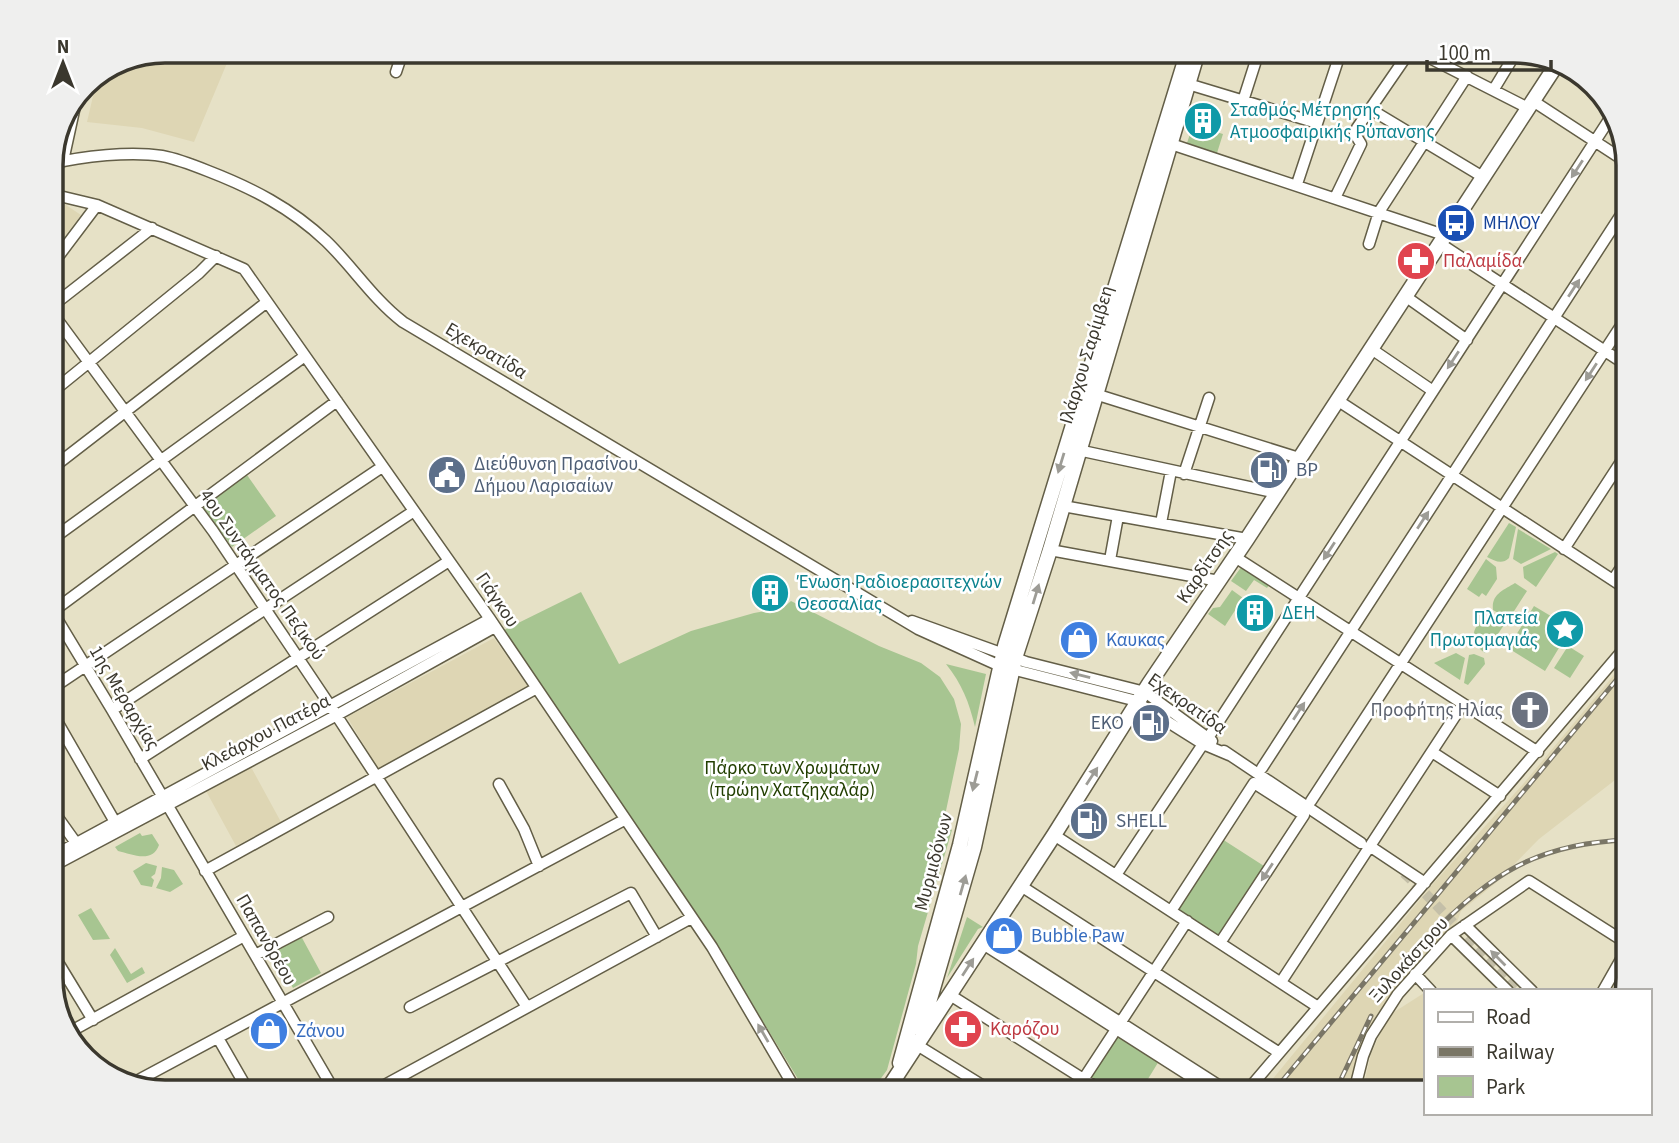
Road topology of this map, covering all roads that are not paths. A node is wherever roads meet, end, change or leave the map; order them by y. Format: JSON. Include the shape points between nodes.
{"nodes":[{"id":1,"x":399,"y":63,"type":"edge"},
{"id":2,"x":1185,"y":63,"type":"edge"},
{"id":3,"x":1194,"y":63,"type":"edge"},
{"id":4,"x":1255,"y":63,"type":"edge"},
{"id":5,"x":1337,"y":63,"type":"edge"},
{"id":6,"x":1402,"y":63,"type":"edge"},
{"id":7,"x":1440,"y":63,"type":"edge"},
{"id":8,"x":1510,"y":63,"type":"edge"},
{"id":9,"x":1552,"y":71,"type":"edge"},
{"id":10,"x":396,"y":72,"type":"dead end"},
{"id":11,"x":1467,"y":76,"type":"junction"},
{"id":12,"x":1188,"y":84,"type":"junction"},
{"id":13,"x":1494,"y":89,"type":"junction"},
{"id":14,"x":1243,"y":101,"type":"junction"},
{"id":15,"x":1530,"y":104,"type":"junction"},
{"id":16,"x":1370,"y":109,"type":"junction"},
{"id":17,"x":1317,"y":123,"type":"junction"},
{"id":18,"x":1607,"y":123,"type":"edge"},
{"id":19,"x":1165,"y":142,"type":"junction"},
{"id":20,"x":1424,"y":142,"type":"junction"},
{"id":21,"x":1595,"y":142,"type":"junction"},
{"id":22,"x":64,"y":153,"type":"edge"},
{"id":23,"x":1615,"y":155,"type":"edge"},
{"id":24,"x":63,"y":161,"type":"joint"},
{"id":25,"x":1483,"y":177,"type":"junction"},
{"id":26,"x":1297,"y":184,"type":"junction"},
{"id":27,"x":63,"y":197,"type":"edge"},
{"id":28,"x":1335,"y":198,"type":"junction"},
{"id":29,"x":97,"y":205,"type":"junction"},
{"id":30,"x":1380,"y":212,"type":"junction"},
{"id":31,"x":1616,"y":222,"type":"edge"},
{"id":32,"x":152,"y":228,"type":"junction"},
{"id":33,"x":1442,"y":239,"type":"junction"},
{"id":34,"x":1369,"y":244,"type":"dead end"},
{"id":35,"x":63,"y":251,"type":"edge"},
{"id":36,"x":216,"y":256,"type":"junction"},
{"id":37,"x":1502,"y":285,"type":"junction"},
{"id":38,"x":1405,"y":296,"type":"junction"},
{"id":39,"x":63,"y":299,"type":"edge"},
{"id":40,"x":267,"y":302,"type":"junction"},
{"id":41,"x":1554,"y":318,"type":"junction"},
{"id":42,"x":63,"y":326,"type":"edge"},
{"id":43,"x":1616,"y":334,"type":"edge"},
{"id":44,"x":1466,"y":340,"type":"junction"},
{"id":45,"x":1370,"y":348,"type":"junction"},
{"id":46,"x":1605,"y":351,"type":"junction"},
{"id":47,"x":305,"y":356,"type":"junction"},
{"id":48,"x":1616,"y":358,"type":"edge"},
{"id":49,"x":89,"y":362,"type":"junction"},
{"id":50,"x":63,"y":383,"type":"edge"},
{"id":51,"x":1433,"y":391,"type":"junction"},
{"id":52,"x":1095,"y":394,"type":"junction"},
{"id":53,"x":1209,"y":398,"type":"dead end"},
{"id":54,"x":1337,"y":400,"type":"junction"},
{"id":55,"x":337,"y":401,"type":"junction"},
{"id":56,"x":126,"y":412,"type":"junction"},
{"id":57,"x":1198,"y":428,"type":"junction"},
{"id":58,"x":1401,"y":441,"type":"junction"},
{"id":59,"x":1078,"y":450,"type":"junction"},
{"id":60,"x":1299,"y":458,"type":"junction"},
{"id":61,"x":63,"y":460,"type":"edge"},
{"id":62,"x":161,"y":460,"type":"junction"},
{"id":63,"x":382,"y":467,"type":"junction"},
{"id":64,"x":1616,"y":469,"type":"edge"},
{"id":65,"x":1171,"y":471,"type":"junction"},
{"id":66,"x":1184,"y":474,"type":"junction"},
{"id":67,"x":1451,"y":476,"type":"junction"},
{"id":68,"x":1277,"y":493,"type":"junction"},
{"id":69,"x":1063,"y":506,"type":"junction"},
{"id":70,"x":194,"y":507,"type":"junction"},
{"id":71,"x":1502,"y":509,"type":"junction"},
{"id":72,"x":414,"y":511,"type":"junction"},
{"id":73,"x":1118,"y":516,"type":"junction"},
{"id":74,"x":1161,"y":523,"type":"junction"},
{"id":75,"x":63,"y":531,"type":"edge"},
{"id":76,"x":1247,"y":538,"type":"junction"},
{"id":77,"x":1564,"y":549,"type":"junction"},
{"id":78,"x":1050,"y":550,"type":"junction"},
{"id":79,"x":1235,"y":557,"type":"junction"},
{"id":80,"x":1110,"y":560,"type":"junction"},
{"id":81,"x":449,"y":561,"type":"junction"},
{"id":82,"x":236,"y":565,"type":"junction"},
{"id":83,"x":1616,"y":575,"type":"edge"},
{"id":84,"x":1613,"y":580,"type":"junction"},
{"id":85,"x":1219,"y":581,"type":"junction"},
{"id":86,"x":1616,"y":582,"type":"edge"},
{"id":87,"x":1299,"y":598,"type":"junction"},
{"id":88,"x":63,"y":602,"type":"edge"},
{"id":89,"x":265,"y":608,"type":"junction"},
{"id":90,"x":492,"y":623,"type":"junction"},
{"id":91,"x":63,"y":629,"type":"edge"},
{"id":92,"x":1350,"y":631,"type":"junction"},
{"id":93,"x":297,"y":657,"type":"junction"},
{"id":94,"x":1616,"y":658,"type":"edge"},
{"id":95,"x":1007,"y":662,"type":"junction"},
{"id":96,"x":1400,"y":664,"type":"junction"},
{"id":97,"x":85,"y":666,"type":"junction"},
{"id":98,"x":63,"y":681,"type":"edge"},
{"id":99,"x":535,"y":689,"type":"junction"},
{"id":100,"x":1142,"y":697,"type":"junction"},
{"id":101,"x":1463,"y":704,"type":"junction"},
{"id":102,"x":112,"y":710,"type":"junction"},
{"id":103,"x":334,"y":711,"type":"junction"},
{"id":104,"x":63,"y":732,"type":"edge"},
{"id":105,"x":1206,"y":741,"type":"junction"},
{"id":106,"x":1433,"y":752,"type":"junction"},
{"id":107,"x":1538,"y":752,"type":"junction"},
{"id":108,"x":140,"y":759,"type":"junction"},
{"id":109,"x":1262,"y":768,"type":"dead end"},
{"id":110,"x":376,"y":777,"type":"junction"},
{"id":111,"x":499,"y":784,"type":"dead end"},
{"id":112,"x":1500,"y":796,"type":"junction"},
{"id":113,"x":164,"y":801,"type":"junction"},
{"id":114,"x":1311,"y":801,"type":"dead end"},
{"id":115,"x":624,"y":820,"type":"junction"},
{"id":116,"x":115,"y":822,"type":"junction"},
{"id":117,"x":63,"y":825,"type":"edge"},
{"id":118,"x":1054,"y":835,"type":"junction"},
{"id":119,"x":76,"y":843,"type":"junction"},
{"id":120,"x":1366,"y":845,"type":"junction"},
{"id":121,"x":63,"y":850,"type":"edge"},
{"id":122,"x":63,"y":860,"type":"edge"},
{"id":123,"x":539,"y":866,"type":"junction"},
{"id":124,"x":205,"y":871,"type":"junction"},
{"id":125,"x":1116,"y":875,"type":"junction"},
{"id":126,"x":1426,"y":883,"type":"junction"},
{"id":127,"x":1021,"y":886,"type":"junction"},
{"id":128,"x":462,"y":908,"type":"junction"},
{"id":129,"x":1171,"y":911,"type":"junction"},
{"id":130,"x":328,"y":917,"type":"dead end"},
{"id":131,"x":691,"y":918,"type":"junction"},
{"id":132,"x":1187,"y":921,"type":"junction"},
{"id":133,"x":1465,"y":925,"type":"junction"},
{"id":134,"x":1451,"y":935,"type":"junction"},
{"id":135,"x":244,"y":936,"type":"junction"},
{"id":136,"x":657,"y":936,"type":"junction"},
{"id":137,"x":1616,"y":937,"type":"edge"},
{"id":138,"x":985,"y":940,"type":"junction"},
{"id":139,"x":1220,"y":943,"type":"junction"},
{"id":140,"x":255,"y":955,"type":"junction"},
{"id":141,"x":497,"y":962,"type":"junction"},
{"id":142,"x":1616,"y":967,"type":"edge"},
{"id":143,"x":1153,"y":971,"type":"junction"},
{"id":144,"x":63,"y":972,"type":"edge"},
{"id":145,"x":1415,"y":974,"type":"junction"},
{"id":146,"x":1280,"y":982,"type":"junction"},
{"id":147,"x":1429,"y":989,"type":"edge"},
{"id":148,"x":1506,"y":989,"type":"edge"},
{"id":149,"x":1530,"y":989,"type":"edge"},
{"id":150,"x":1604,"y":989,"type":"edge"},
{"id":151,"x":950,"y":995,"type":"junction"},
{"id":152,"x":283,"y":1003,"type":"junction"},
{"id":153,"x":410,"y":1007,"type":"dead end"},
{"id":154,"x":527,"y":1007,"type":"junction"},
{"id":155,"x":1318,"y":1007,"type":"junction"},
{"id":156,"x":93,"y":1020,"type":"junction"},
{"id":157,"x":1118,"y":1026,"type":"junction"},
{"id":158,"x":77,"y":1028,"type":"edge"},
{"id":159,"x":218,"y":1038,"type":"junction"},
{"id":160,"x":917,"y":1045,"type":"junction"},
{"id":161,"x":1278,"y":1052,"type":"junction"},
{"id":162,"x":144,"y":1077,"type":"edge"},
{"id":163,"x":896,"y":1078,"type":"joint"},
{"id":164,"x":1083,"y":1079,"type":"joint"},
{"id":165,"x":242,"y":1080,"type":"edge"},
{"id":166,"x":328,"y":1080,"type":"edge"},
{"id":167,"x":395,"y":1080,"type":"edge"},
{"id":168,"x":790,"y":1080,"type":"edge"},
{"id":169,"x":974,"y":1080,"type":"edge"},
{"id":170,"x":1197,"y":1080,"type":"edge"},
{"id":171,"x":1209,"y":1080,"type":"edge"},
{"id":172,"x":1256,"y":1080,"type":"edge"},
{"id":173,"x":1357,"y":1080,"type":"edge"}],
"edges":[{"from":1,"to":10,"type":"street"},
{"from":2,"to":19,"type":"main road","name":"Ιλάρχου Σαρίμβεη"},
{"from":3,"to":12,"type":"main road","name":"Ιλάρχου Σαρίμβεη"},
{"from":4,"to":14,"type":"street"},
{"from":5,"to":17,"type":"street"},
{"from":6,"to":16,"type":"street"},
{"from":7,"to":11,"type":"street"},
{"from":8,"to":13,"type":"street"},
{"from":9,"to":15,"type":"main road","name":"Καρδίτσης"},
{"from":11,"to":13,"type":"street"},
{"from":11,"to":20,"type":"street"},
{"from":12,"to":14,"type":"street"},
{"from":12,"to":19,"type":"main road","name":"Ιλάρχου Σαρίμβεη"},
{"from":13,"to":15,"type":"street"},
{"from":14,"to":17,"type":"street"},
{"from":15,"to":21,"type":"street"},
{"from":15,"to":25,"type":"main road","name":"Καρδίτσης"},
{"from":16,"to":20,"type":"street"},
{"from":16,"to":28,"type":"street","via":[[1355,134],[1361,144]]},
{"from":17,"to":26,"type":"street"},
{"from":18,"to":21,"type":"street"},
{"from":19,"to":26,"type":"street"},
{"from":19,"to":52,"type":"main road","name":"Ιλάρχου Σαρίμβεη"},
{"from":19,"to":95,"type":"main road","name":"Ιλάρχου Σαρίμβεη","one_way":true},
{"from":20,"to":25,"type":"street"},
{"from":20,"to":30,"type":"street"},
{"from":21,"to":23,"type":"street"},
{"from":21,"to":37,"type":"street","one_way":true},
{"from":22,"to":24,"type":"street"},
{"from":24,"to":95,"type":"street","name":"Εχεκρατίδα","via":[[164,156],[265,195],[325,241],[403,322],[918,629]]},
{"from":25,"to":33,"type":"main road","name":"Καρδίτσης"},
{"from":26,"to":28,"type":"street"},
{"from":27,"to":29,"type":"street","name":"Γιάγκου"},
{"from":28,"to":30,"type":"street"},
{"from":29,"to":32,"type":"street","name":"Γιάγκου"},
{"from":29,"to":35,"type":"street"},
{"from":30,"to":33,"type":"street"},
{"from":30,"to":34,"type":"street"},
{"from":41,"to":31,"type":"street","one_way":true},
{"from":32,"to":36,"type":"street","name":"Γιάγκου"},
{"from":32,"to":39,"type":"street"},
{"from":33,"to":37,"type":"street"},
{"from":33,"to":38,"type":"main road","name":"Καρδίτσης"},
{"from":36,"to":40,"type":"street","name":"Γιάγκου","via":[[244,269]]},
{"from":36,"to":49,"type":"street"},
{"from":37,"to":41,"type":"street"},
{"from":37,"to":44,"type":"street"},
{"from":38,"to":44,"type":"street"},
{"from":38,"to":45,"type":"main road","name":"Καρδίτσης"},
{"from":40,"to":47,"type":"street","name":"Γιάγκου"},
{"from":40,"to":56,"type":"street"},
{"from":41,"to":46,"type":"street"},
{"from":41,"to":67,"type":"street"},
{"from":42,"to":49,"type":"street","name":"4ου Συντάγματος Πεζικού"},
{"from":43,"to":46,"type":"street"},
{"from":44,"to":51,"type":"street","one_way":true},
{"from":45,"to":51,"type":"street"},
{"from":45,"to":54,"type":"main road","name":"Καρδίτσης"},
{"from":46,"to":48,"type":"street"},
{"from":46,"to":71,"type":"street","one_way":true},
{"from":47,"to":55,"type":"street","name":"Γιάγκου"},
{"from":47,"to":62,"type":"street"},
{"from":49,"to":50,"type":"street"},
{"from":49,"to":56,"type":"street","name":"4ου Συντάγματος Πεζικού"},
{"from":51,"to":58,"type":"street"},
{"from":52,"to":57,"type":"street"},
{"from":52,"to":59,"type":"main road","name":"Ιλάρχου Σαρίμβεη"},
{"from":53,"to":57,"type":"street"},
{"from":54,"to":58,"type":"street"},
{"from":54,"to":60,"type":"main road","name":"Καρδίτσης"},
{"from":55,"to":63,"type":"street","name":"Γιάγκου"},
{"from":55,"to":70,"type":"street"},
{"from":56,"to":61,"type":"street"},
{"from":56,"to":62,"type":"street","name":"4ου Συντάγματος Πεζικού"},
{"from":57,"to":60,"type":"street"},
{"from":57,"to":66,"type":"street"},
{"from":58,"to":67,"type":"street"},
{"from":58,"to":87,"type":"street","one_way":true},
{"from":59,"to":65,"type":"street"},
{"from":59,"to":69,"type":"main road","name":"Ιλάρχου Σαρίμβεη"},
{"from":60,"to":68,"type":"main road","name":"Καρδίτσης"},
{"from":62,"to":70,"type":"street","name":"4ου Συντάγματος Πεζικού"},
{"from":62,"to":75,"type":"street"},
{"from":63,"to":72,"type":"street","name":"Γιάγκου"},
{"from":63,"to":82,"type":"street"},
{"from":64,"to":77,"type":"street"},
{"from":65,"to":66,"type":"street"},
{"from":65,"to":74,"type":"street"},
{"from":66,"to":68,"type":"street"},
{"from":67,"to":71,"type":"street"},
{"from":92,"to":67,"type":"street","one_way":true},
{"from":68,"to":76,"type":"main road","name":"Καρδίτσης"},
{"from":69,"to":73,"type":"street"},
{"from":69,"to":78,"type":"main road","name":"Ιλάρχου Σαρίμβεη"},
{"from":70,"to":82,"type":"street","name":"4ου Συντάγματος Πεζικού"},
{"from":70,"to":88,"type":"street"},
{"from":71,"to":77,"type":"street"},
{"from":71,"to":96,"type":"street"},
{"from":72,"to":81,"type":"street","name":"Γιάγκου"},
{"from":72,"to":89,"type":"street"},
{"from":73,"to":74,"type":"street"},
{"from":73,"to":80,"type":"street"},
{"from":74,"to":76,"type":"street"},
{"from":76,"to":79,"type":"main road","name":"Καρδίτσης"},
{"from":77,"to":84,"type":"street"},
{"from":78,"to":80,"type":"street"},
{"from":95,"to":78,"type":"main road","name":"Ιλάρχου Σαρίμβεη","one_way":true},
{"from":79,"to":85,"type":"main road","name":"Καρδίτσης"},
{"from":79,"to":87,"type":"street"},
{"from":80,"to":85,"type":"street"},
{"from":81,"to":90,"type":"street","name":"Γιάγκου"},
{"from":81,"to":93,"type":"street"},
{"from":82,"to":89,"type":"street","name":"4ου Συντάγματος Πεζικού"},
{"from":82,"to":97,"type":"street"},
{"from":83,"to":84,"type":"street"},
{"from":84,"to":86,"type":"street"},
{"from":85,"to":100,"type":"main road","name":"Καρδίτσης"},
{"from":87,"to":92,"type":"street"},
{"from":87,"to":105,"type":"street"},
{"from":89,"to":93,"type":"street","name":"4ου Συντάγματος Πεζικού"},
{"from":89,"to":102,"type":"street"},
{"from":90,"to":99,"type":"street","name":"Γιάγκου"},
{"from":90,"to":103,"type":"street","name":"Κλεάρχου Πατέρα"},
{"from":91,"to":97,"type":"street","name":"1ης Μεραρχίας"},
{"from":92,"to":96,"type":"street"},
{"from":109,"to":92,"type":"street","one_way":true},
{"from":93,"to":103,"type":"street","name":"4ου Συντάγματος Πεζικού"},
{"from":93,"to":108,"type":"street"},
{"from":94,"to":107,"type":"street"},
{"from":95,"to":100,"type":"street","name":"Εχεκρατίδα"},
{"from":160,"to":95,"type":"main road","name":"Μυρμιδόνων","one_way":true,"via":[[974,847]]},
{"from":95,"to":163,"type":"main road","name":"Μυρμιδόνων","one_way":true},
{"from":96,"to":101,"type":"street"},
{"from":96,"to":114,"type":"street"},
{"from":97,"to":98,"type":"street"},
{"from":97,"to":102,"type":"street","name":"1ης Μεραρχίας"},
{"from":99,"to":110,"type":"street"},
{"from":99,"to":115,"type":"street","name":"Γιάγκου"},
{"from":100,"to":105,"type":"street","name":"Εχεκρατίδα"},
{"from":118,"to":100,"type":"main road","name":"Καρδίτσης","one_way":true},
{"from":101,"to":106,"type":"street"},
{"from":101,"to":107,"type":"street"},
{"from":102,"to":108,"type":"street","name":"1ης Μεραρχίας"},
{"from":103,"to":110,"type":"street","name":"4ου Συντάγματος Πεζικού"},
{"from":103,"to":113,"type":"street","name":"Κλεάρχου Πατέρα"},
{"from":104,"to":116,"type":"street"},
{"from":105,"to":120,"type":"street","name":"Εχεκρατίδα"},
{"from":105,"to":125,"type":"street"},
{"from":106,"to":112,"type":"street"},
{"from":106,"to":120,"type":"street"},
{"from":107,"to":112,"type":"street"},
{"from":108,"to":113,"type":"street","name":"1ης Μεραρχίας"},
{"from":110,"to":124,"type":"street"},
{"from":110,"to":128,"type":"street","name":"4ου Συντάγματος Πεζικού"},
{"from":111,"to":123,"type":"street"},
{"from":112,"to":126,"type":"street"},
{"from":113,"to":116,"type":"street","name":"Κλεάρχου Πατέρα"},
{"from":113,"to":122,"type":"street","name":"Κλεάρχου Πατέρα"},
{"from":113,"to":124,"type":"street","name":"Παπανδρέου"},
{"from":115,"to":123,"type":"street"},
{"from":115,"to":131,"type":"street","name":"Γιάγκου"},
{"from":116,"to":119,"type":"street","name":"Κλεάρχου Πατέρα"},
{"from":117,"to":119,"type":"street"},
{"from":118,"to":125,"type":"street"},
{"from":118,"to":127,"type":"main road","name":"Καρδίτσης"},
{"from":119,"to":121,"type":"street","name":"Κλεάρχου Πατέρα"},
{"from":120,"to":126,"type":"street","name":"Εχεκρατίδα"},
{"from":120,"to":146,"type":"street"},
{"from":123,"to":128,"type":"street"},
{"from":124,"to":135,"type":"street","name":"Παπανδρέου"},
{"from":125,"to":129,"type":"street"},
{"from":126,"to":155,"type":"street"},
{"from":127,"to":138,"type":"main road","name":"Καρδίτσης"},
{"from":127,"to":143,"type":"street"},
{"from":128,"to":141,"type":"street","name":"4ου Συντάγματος Πεζικού"},
{"from":128,"to":152,"type":"street"},
{"from":129,"to":132,"type":"street"},
{"from":129,"to":139,"type":"street","one_way":true,"via":[[1254,783],[1304,815]]},
{"from":130,"to":140,"type":"street"},
{"from":131,"to":136,"type":"street"},
{"from":168,"to":131,"type":"street","name":"Γιάγκου","one_way":true},
{"from":132,"to":139,"type":"street"},
{"from":132,"to":143,"type":"street"},
{"from":133,"to":134,"type":"street","name":"Ξυλοκάστρου"},
{"from":133,"to":137,"type":"street","name":"Ξυλοκάστρου","via":[[1529,881]]},
{"from":149,"to":133,"type":"street","one_way":true},
{"from":134,"to":145,"type":"street","name":"Ξυλοκάστρου"},
{"from":134,"to":148,"type":"street"},
{"from":135,"to":140,"type":"street","name":"Παπανδρέου"},
{"from":135,"to":156,"type":"street"},
{"from":136,"to":141,"type":"street","via":[[631,893]]},
{"from":136,"to":154,"type":"street"},
{"from":151,"to":138,"type":"main road","name":"Καρδίτσης","one_way":true},
{"from":138,"to":157,"type":"street"},
{"from":139,"to":146,"type":"street"},
{"from":140,"to":152,"type":"street","name":"Παπανδρέου"},
{"from":141,"to":153,"type":"street"},
{"from":141,"to":154,"type":"street","name":"4ου Συντάγματος Πεζικού"},
{"from":142,"to":150,"type":"street"},
{"from":143,"to":157,"type":"street"},
{"from":143,"to":161,"type":"street"},
{"from":144,"to":156,"type":"street"},
{"from":145,"to":147,"type":"street"},
{"from":145,"to":173,"type":"street","name":"Ξυλοκάστρου","via":[[1373,1032]]},
{"from":146,"to":155,"type":"street"},
{"from":151,"to":160,"type":"main road","name":"Καρδίτσης"},
{"from":151,"to":164,"type":"street"},
{"from":152,"to":159,"type":"street"},
{"from":152,"to":166,"type":"street","name":"Παπανδρέου"},
{"from":154,"to":167,"type":"street"},
{"from":155,"to":161,"type":"street"},
{"from":156,"to":158,"type":"street"},
{"from":157,"to":164,"type":"street"},
{"from":157,"to":170,"type":"street"},
{"from":157,"to":171,"type":"street"},
{"from":159,"to":162,"type":"street"},
{"from":159,"to":165,"type":"street"},
{"from":160,"to":163,"type":"main road","name":"Καρδίτσης"},
{"from":160,"to":169,"type":"street"},
{"from":161,"to":172,"type":"street"}]}
